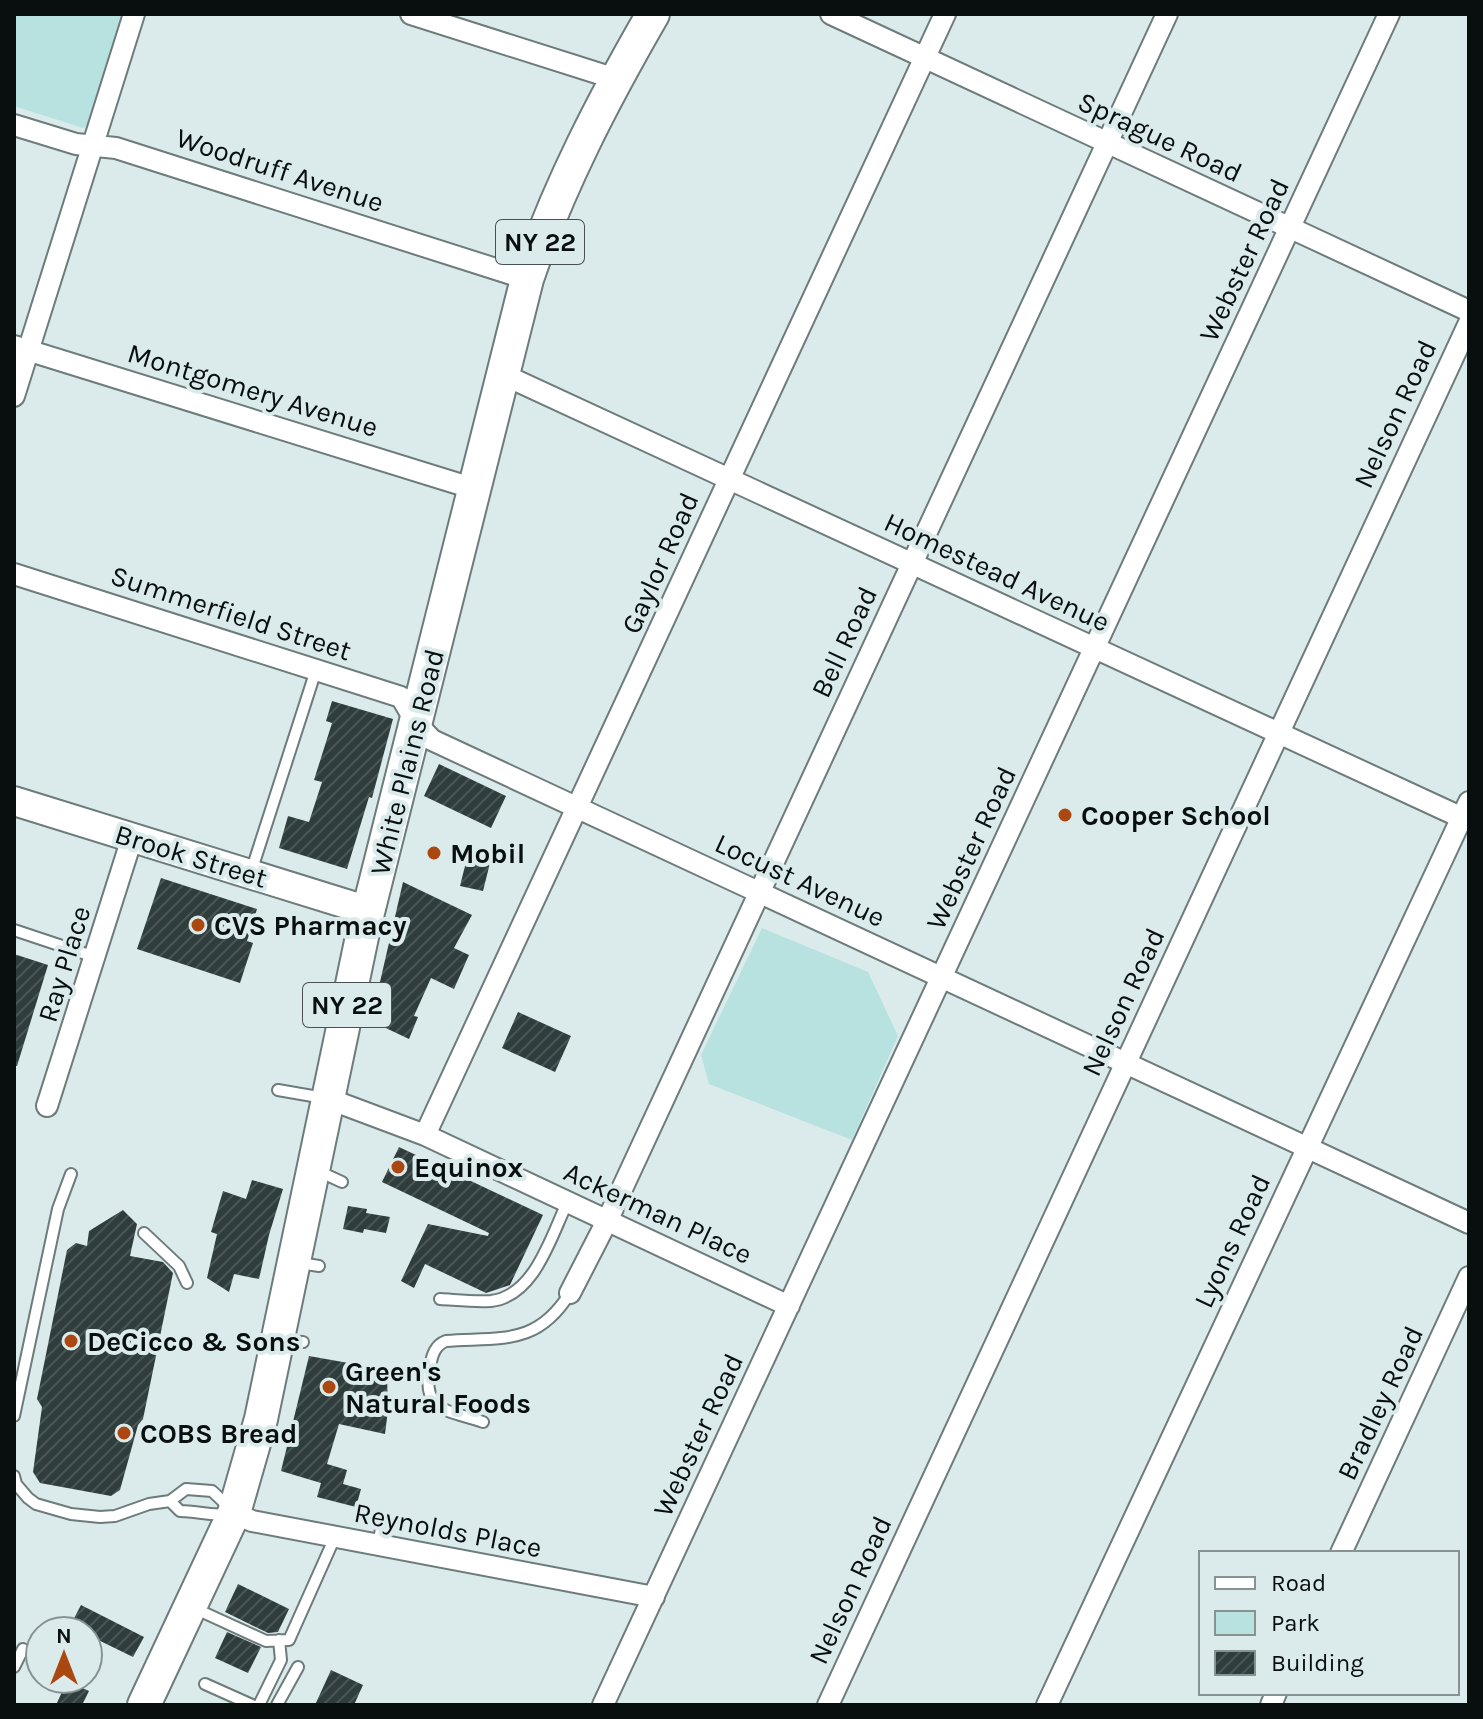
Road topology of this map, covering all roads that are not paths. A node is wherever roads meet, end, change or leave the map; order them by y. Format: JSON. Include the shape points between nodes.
{"nodes":[{"id":1,"x":134,"y":14,"type":"edge"},
{"id":2,"x":411,"y":14,"type":"edge"},
{"id":3,"x":653,"y":14,"type":"edge"},
{"id":4,"x":831,"y":14,"type":"edge"},
{"id":5,"x":945,"y":14,"type":"edge"},
{"id":6,"x":1167,"y":14,"type":"edge"},
{"id":7,"x":1389,"y":14,"type":"edge"},
{"id":8,"x":924,"y":59,"type":"junction"},
{"id":9,"x":616,"y":79,"type":"junction"},
{"id":10,"x":14,"y":125,"type":"edge"},
{"id":11,"x":1107,"y":143,"type":"junction"},
{"id":12,"x":93,"y":146,"type":"junction"},
{"id":13,"x":1290,"y":228,"type":"junction"},
{"id":14,"x":527,"y":279,"type":"junction"},
{"id":15,"x":1469,"y":311,"type":"edge"},
{"id":16,"x":1469,"y":323,"type":"edge"},
{"id":17,"x":21,"y":348,"type":"edge"},
{"id":18,"x":502,"y":374,"type":"junction"},
{"id":19,"x":14,"y":396,"type":"edge"},
{"id":20,"x":728,"y":479,"type":"junction"},
{"id":21,"x":475,"y":489,"type":"junction"},
{"id":22,"x":912,"y":564,"type":"junction"},
{"id":23,"x":14,"y":574,"type":"edge"},
{"id":24,"x":1095,"y":648,"type":"junction"},
{"id":25,"x":316,"y":670,"type":"junction"},
{"id":26,"x":417,"y":724,"type":"junction"},
{"id":27,"x":1277,"y":733,"type":"junction"},
{"id":28,"x":14,"y":801,"type":"edge"},
{"id":29,"x":579,"y":809,"type":"junction"},
{"id":30,"x":1467,"y":814,"type":"edge"},
{"id":31,"x":132,"y":838,"type":"junction"},
{"id":32,"x":250,"y":874,"type":"junction"},
{"id":33,"x":758,"y":892,"type":"junction"},
{"id":34,"x":369,"y":911,"type":"junction"},
{"id":35,"x":14,"y":930,"type":"edge"},
{"id":36,"x":95,"y":957,"type":"junction"},
{"id":37,"x":941,"y":977,"type":"junction"},
{"id":38,"x":1126,"y":1063,"type":"junction"},
{"id":39,"x":278,"y":1090,"type":"dead end"},
{"id":40,"x":329,"y":1099,"type":"junction"},
{"id":41,"x":47,"y":1106,"type":"dead end"},
{"id":42,"x":425,"y":1135,"type":"junction"},
{"id":43,"x":1307,"y":1146,"type":"junction"},
{"id":44,"x":71,"y":1174,"type":"dead end"},
{"id":45,"x":568,"y":1201,"type":"junction"},
{"id":46,"x":608,"y":1219,"type":"junction"},
{"id":47,"x":1469,"y":1223,"type":"edge"},
{"id":48,"x":144,"y":1233,"type":"dead end"},
{"id":49,"x":1469,"y":1277,"type":"edge"},
{"id":50,"x":187,"y":1283,"type":"dead end"},
{"id":51,"x":570,"y":1293,"type":"joint"},
{"id":52,"x":440,"y":1299,"type":"dead end"},
{"id":53,"x":789,"y":1306,"type":"junction"},
{"id":54,"x":14,"y":1416,"type":"edge"},
{"id":55,"x":483,"y":1422,"type":"dead end"},
{"id":56,"x":14,"y":1476,"type":"edge"},
{"id":57,"x":170,"y":1501,"type":"junction"},
{"id":58,"x":234,"y":1513,"type":"junction"},
{"id":59,"x":335,"y":1537,"type":"junction"},
{"id":60,"x":1342,"y":1551,"type":"edge"},
{"id":61,"x":654,"y":1597,"type":"junction"},
{"id":62,"x":190,"y":1607,"type":"junction"},
{"id":63,"x":279,"y":1640,"type":"junction"},
{"id":64,"x":23,"y":1649,"type":"dead end"},
{"id":65,"x":14,"y":1667,"type":"edge"},
{"id":66,"x":298,"y":1667,"type":"dead end"},
{"id":67,"x":205,"y":1684,"type":"dead end"},
{"id":68,"x":248,"y":1704,"type":"edge"},
{"id":69,"x":144,"y":1705,"type":"edge"},
{"id":70,"x":259,"y":1705,"type":"edge"},
{"id":71,"x":277,"y":1705,"type":"edge"},
{"id":72,"x":603,"y":1705,"type":"edge"},
{"id":73,"x":828,"y":1705,"type":"edge"},
{"id":74,"x":1047,"y":1705,"type":"edge"}],
"edges":[{"from":1,"to":12,"type":"street"},
{"from":2,"to":9,"type":"street"},
{"from":3,"to":9,"type":"main road","name":"White Plains Road","number":"NY 22"},
{"from":4,"to":8,"type":"street","name":"Sprague Road"},
{"from":5,"to":8,"type":"street","name":"Gaylor Road"},
{"from":6,"to":11,"type":"street","name":"Bell Road"},
{"from":7,"to":13,"type":"street","name":"Webster Road"},
{"from":8,"to":11,"type":"street","name":"Sprague Road"},
{"from":8,"to":20,"type":"street","name":"Gaylor Road"},
{"from":9,"to":14,"type":"main road","name":"White Plains Road","number":"NY 22","via":[[560,190]]},
{"from":10,"to":12,"type":"street","name":"Woodruff Avenue"},
{"from":11,"to":13,"type":"street","name":"Sprague Road"},
{"from":11,"to":22,"type":"street","name":"Bell Road"},
{"from":12,"to":14,"type":"street","name":"Woodruff Avenue","via":[[116,148]]},
{"from":12,"to":17,"type":"street"},
{"from":13,"to":15,"type":"street","name":"Sprague Road"},
{"from":13,"to":24,"type":"street","name":"Webster Road"},
{"from":14,"to":18,"type":"main road","name":"White Plains Road","number":"NY 22"},
{"from":16,"to":27,"type":"street","name":"Nelson Road"},
{"from":17,"to":19,"type":"street"},
{"from":17,"to":21,"type":"street","name":"Montgomery Avenue"},
{"from":18,"to":20,"type":"street","name":"Homestead Avenue"},
{"from":18,"to":21,"type":"main road","name":"White Plains Road","number":"NY 22"},
{"from":20,"to":22,"type":"street","name":"Homestead Avenue"},
{"from":20,"to":29,"type":"street","name":"Gaylor Road"},
{"from":21,"to":26,"type":"main road","name":"White Plains Road","number":"NY 22"},
{"from":22,"to":24,"type":"street","name":"Homestead Avenue"},
{"from":22,"to":33,"type":"street","name":"Bell Road"},
{"from":23,"to":25,"type":"street","name":"Summerfield Street"},
{"from":24,"to":27,"type":"street","name":"Homestead Avenue"},
{"from":24,"to":37,"type":"street","name":"Webster Road"},
{"from":25,"to":26,"type":"street","name":"Summerfield Street","via":[[401,697]]},
{"from":25,"to":32,"type":"lane"},
{"from":26,"to":29,"type":"street","name":"Locust Avenue","via":[[432,740]]},
{"from":26,"to":34,"type":"main road","name":"White Plains Road","number":"NY 22"},
{"from":27,"to":30,"type":"street","name":"Homestead Avenue"},
{"from":27,"to":38,"type":"street","name":"Nelson Road"},
{"from":28,"to":31,"type":"street","name":"Brook Street"},
{"from":29,"to":33,"type":"street","name":"Locust Avenue"},
{"from":29,"to":42,"type":"street","name":"Gaylor Road"},
{"from":30,"to":43,"type":"street","name":"Lyons Road"},
{"from":31,"to":32,"type":"street","name":"Brook Street"},
{"from":31,"to":36,"type":"street","name":"Ray Place"},
{"from":32,"to":34,"type":"street","name":"Brook Street"},
{"from":33,"to":37,"type":"street","name":"Locust Avenue"},
{"from":33,"to":46,"type":"street","name":"Bell Road"},
{"from":34,"to":40,"type":"main road","name":"White Plains Road","number":"NY 22"},
{"from":35,"to":36,"type":"lane"},
{"from":36,"to":41,"type":"street","name":"Ray Place"},
{"from":37,"to":38,"type":"street","name":"Locust Avenue"},
{"from":37,"to":53,"type":"street","name":"Webster Road"},
{"from":38,"to":43,"type":"street","name":"Locust Avenue"},
{"from":38,"to":73,"type":"street","name":"Nelson Road"},
{"from":39,"to":40,"type":"lane","name":"Ackerman Place"},
{"from":40,"to":42,"type":"street","name":"Ackerman Place"},
{"from":40,"to":58,"type":"main road","name":"White Plains Road","number":"NY 22","via":[[328,1176],[290,1342]]},
{"from":42,"to":45,"type":"street","name":"Ackerman Place"},
{"from":43,"to":47,"type":"street","name":"Locust Avenue"},
{"from":43,"to":74,"type":"street","name":"Lyons Road"},
{"from":44,"to":54,"type":"lane","via":[[58,1209]]},
{"from":45,"to":46,"type":"street","name":"Ackerman Place"},
{"from":45,"to":52,"type":"lane","via":[[528,1283],[492,1301]]},
{"from":46,"to":51,"type":"street","name":"Bell Road"},
{"from":46,"to":53,"type":"street","name":"Ackerman Place"},
{"from":48,"to":50,"type":"lane","via":[[179,1266]]},
{"from":49,"to":60,"type":"street","name":"Bradley Road"},
{"from":51,"to":55,"type":"lane","via":[[534,1331],[439,1344],[429,1397],[440,1407]]},
{"from":53,"to":61,"type":"street","name":"Webster Road"},
{"from":56,"to":57,"type":"lane","name":"Reynolds Place","via":[[36,1504],[71,1514],[115,1516]]},
{"from":57,"to":58,"type":"lane","name":"Reynolds Place","via":[[180,1511]]},
{"from":57,"to":58,"type":"lane","name":"Reynolds Place","via":[[186,1489],[206,1489]]},
{"from":58,"to":59,"type":"street","name":"Reynolds Place"},
{"from":58,"to":62,"type":"main road","name":"White Plains Road","number":"NY 22"},
{"from":59,"to":61,"type":"street","name":"Reynolds Place","via":[[379,1537]]},
{"from":59,"to":63,"type":"lane","via":[[289,1640]]},
{"from":61,"to":72,"type":"street","name":"Webster Road"},
{"from":62,"to":63,"type":"lane","via":[[266,1641]]},
{"from":62,"to":69,"type":"main road","name":"White Plains Road","number":"NY 22"},
{"from":63,"to":70,"type":"lane","via":[[281,1660]]},
{"from":64,"to":65,"type":"lane"},
{"from":66,"to":71,"type":"lane"},
{"from":67,"to":68,"type":"lane"}]}
